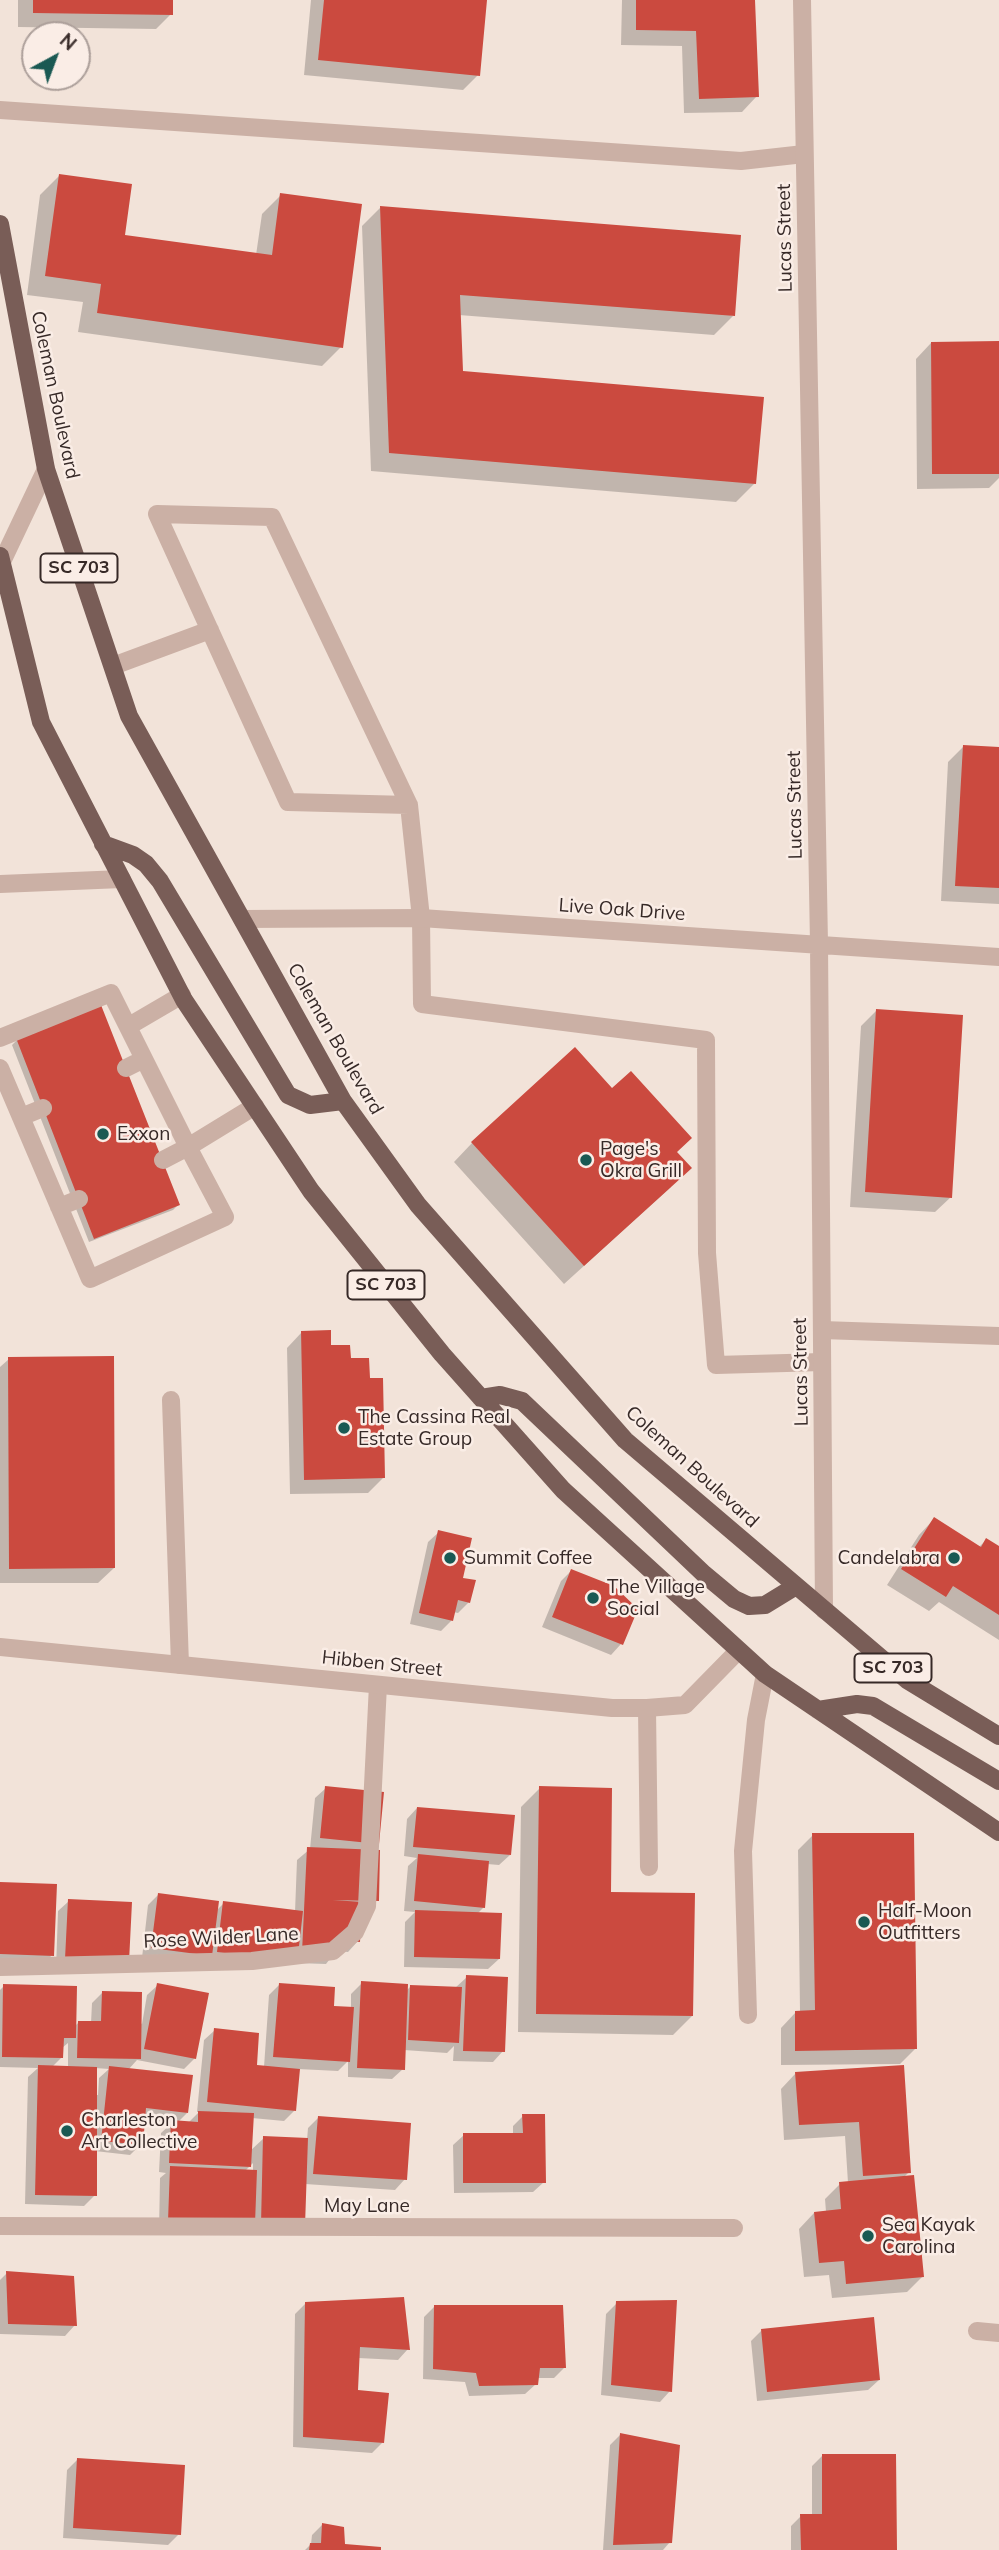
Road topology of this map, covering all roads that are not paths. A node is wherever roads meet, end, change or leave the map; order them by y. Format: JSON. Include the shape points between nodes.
{"nodes":[{"id":1,"x":802,"y":0,"type":"edge"},
{"id":2,"x":0,"y":110,"type":"edge"},
{"id":3,"x":804,"y":154,"type":"junction"},
{"id":4,"x":0,"y":224,"type":"edge"},
{"id":5,"x":46,"y":469,"type":"junction"},
{"id":6,"x":1,"y":561,"type":"edge"},
{"id":7,"x":209,"y":630,"type":"junction"},
{"id":8,"x":113,"y":666,"type":"junction"},
{"id":9,"x":409,"y":805,"type":"junction"},
{"id":10,"x":103,"y":844,"type":"junction"},
{"id":11,"x":121,"y":879,"type":"junction"},
{"id":12,"x":0,"y":884,"type":"edge"},
{"id":13,"x":421,"y":918,"type":"junction"},
{"id":14,"x":242,"y":919,"type":"junction"},
{"id":15,"x":819,"y":943,"type":"junction"},
{"id":16,"x":999,"y":957,"type":"edge"},
{"id":17,"x":182,"y":995,"type":"junction"},
{"id":18,"x":129,"y":1026,"type":"junction"},
{"id":19,"x":0,"y":1038,"type":"edge"},
{"id":20,"x":145,"y":1059,"type":"junction"},
{"id":21,"x":0,"y":1068,"type":"edge"},
{"id":22,"x":126,"y":1068,"type":"dead end"},
{"id":23,"x":343,"y":1101,"type":"junction"},
{"id":24,"x":255,"y":1107,"type":"junction"},
{"id":25,"x":43,"y":1108,"type":"dead end"},
{"id":26,"x":21,"y":1117,"type":"junction"},
{"id":27,"x":188,"y":1147,"type":"junction"},
{"id":28,"x":163,"y":1160,"type":"dead end"},
{"id":29,"x":79,"y":1199,"type":"dead end"},
{"id":30,"x":59,"y":1207,"type":"junction"},
{"id":31,"x":822,"y":1330,"type":"junction"},
{"id":32,"x":999,"y":1336,"type":"edge"},
{"id":33,"x":822,"y":1362,"type":"junction"},
{"id":34,"x":481,"y":1398,"type":"junction"},
{"id":35,"x":171,"y":1400,"type":"dead end"},
{"id":36,"x":796,"y":1586,"type":"junction"},
{"id":37,"x":824,"y":1610,"type":"junction"},
{"id":38,"x":0,"y":1647,"type":"edge"},
{"id":39,"x":737,"y":1651,"type":"junction"},
{"id":40,"x":180,"y":1665,"type":"junction"},
{"id":41,"x":765,"y":1674,"type":"junction"},
{"id":42,"x":379,"y":1685,"type":"junction"},
{"id":43,"x":647,"y":1708,"type":"junction"},
{"id":44,"x":818,"y":1710,"type":"junction"},
{"id":45,"x":999,"y":1735,"type":"edge"},
{"id":46,"x":999,"y":1781,"type":"edge"},
{"id":47,"x":999,"y":1832,"type":"edge"},
{"id":48,"x":649,"y":1867,"type":"dead end"},
{"id":49,"x":0,"y":1967,"type":"edge"},
{"id":50,"x":748,"y":2015,"type":"dead end"},
{"id":51,"x":0,"y":2227,"type":"edge"},
{"id":52,"x":734,"y":2228,"type":"dead end"},
{"id":53,"x":977,"y":2332,"type":"dead end"},
{"id":54,"x":999,"y":2333,"type":"edge"}],
"edges":[{"from":1,"to":3,"type":"street","name":"Lucas Street"},
{"from":2,"to":3,"type":"street","via":[[741,161]]},
{"from":3,"to":15,"type":"street","name":"Lucas Street"},
{"from":4,"to":5,"type":"main road","name":"Coleman Boulevard","number":"SC 703"},
{"from":5,"to":6,"type":"street"},
{"from":5,"to":8,"type":"main road","name":"Coleman Boulevard","number":"SC 703"},
{"from":6,"to":10,"type":"main road","number":"SC 703","via":[[41,722]]},
{"from":7,"to":8,"type":"street"},
{"from":7,"to":9,"type":"street","via":[[288,802]]},
{"from":7,"to":9,"type":"street","via":[[157,514],[272,517]]},
{"from":8,"to":14,"type":"main road","name":"Coleman Boulevard","number":"SC 703","via":[[129,716]]},
{"from":9,"to":13,"type":"street"},
{"from":10,"to":11,"type":"main road","number":"SC 703"},
{"from":10,"to":23,"type":"main road","via":[[146,864],[160,881],[288,1095],[310,1105]]},
{"from":11,"to":12,"type":"street"},
{"from":11,"to":17,"type":"main road","number":"SC 703"},
{"from":13,"to":14,"type":"street","name":"Live Oak Drive"},
{"from":13,"to":15,"type":"street","name":"Live Oak Drive"},
{"from":13,"to":33,"type":"street","via":[[422,1004],[706,1040],[707,1252],[716,1365]]},
{"from":14,"to":23,"type":"main road","name":"Coleman Boulevard","number":"SC 703"},
{"from":15,"to":16,"type":"street","name":"Live Oak Drive"},
{"from":15,"to":31,"type":"street","name":"Lucas Street"},
{"from":17,"to":18,"type":"street"},
{"from":17,"to":24,"type":"main road","number":"SC 703"},
{"from":18,"to":19,"type":"street","via":[[111,993]]},
{"from":18,"to":20,"type":"street"},
{"from":20,"to":22,"type":"street"},
{"from":20,"to":27,"type":"street"},
{"from":21,"to":26,"type":"street"},
{"from":23,"to":36,"type":"main road","name":"Coleman Boulevard","number":"SC 703","via":[[418,1205],[625,1440]]},
{"from":24,"to":27,"type":"street"},
{"from":24,"to":34,"type":"main road","number":"SC 703","via":[[311,1191]]},
{"from":25,"to":26,"type":"street"},
{"from":26,"to":30,"type":"street"},
{"from":27,"to":28,"type":"street"},
{"from":27,"to":30,"type":"street","via":[[225,1217],[90,1279]]},
{"from":29,"to":30,"type":"street"},
{"from":31,"to":32,"type":"street"},
{"from":31,"to":33,"type":"street","name":"Lucas Street"},
{"from":33,"to":37,"type":"street","name":"Lucas Street"},
{"from":34,"to":36,"type":"main road","via":[[500,1395],[522,1401],[734,1599],[765,1605]]},
{"from":34,"to":39,"type":"main road","number":"SC 703","via":[[563,1490]]},
{"from":35,"to":40,"type":"street"},
{"from":36,"to":37,"type":"main road","name":"Coleman Boulevard","number":"SC 703"},
{"from":37,"to":45,"type":"main road","name":"Coleman Boulevard","number":"SC 703","via":[[908,1680]]},
{"from":38,"to":40,"type":"street","name":"Hibben Street"},
{"from":39,"to":41,"type":"main road","number":"SC 703"},
{"from":39,"to":43,"type":"street","name":"Hibben Street","via":[[685,1705]]},
{"from":40,"to":42,"type":"street","name":"Hibben Street"},
{"from":41,"to":44,"type":"main road","number":"SC 703"},
{"from":41,"to":50,"type":"street","via":[[755,1720],[743,1851]]},
{"from":42,"to":43,"type":"street","name":"Hibben Street"},
{"from":42,"to":49,"type":"street","name":"Rose Wilder Lane","via":[[366,1906],[355,1932],[333,1951],[252,1961]]},
{"from":43,"to":48,"type":"street"},
{"from":44,"to":46,"type":"main road","via":[[873,1706]]},
{"from":44,"to":47,"type":"main road","number":"SC 703"},
{"from":51,"to":52,"type":"street","name":"May Lane"},
{"from":53,"to":54,"type":"street"}]}
